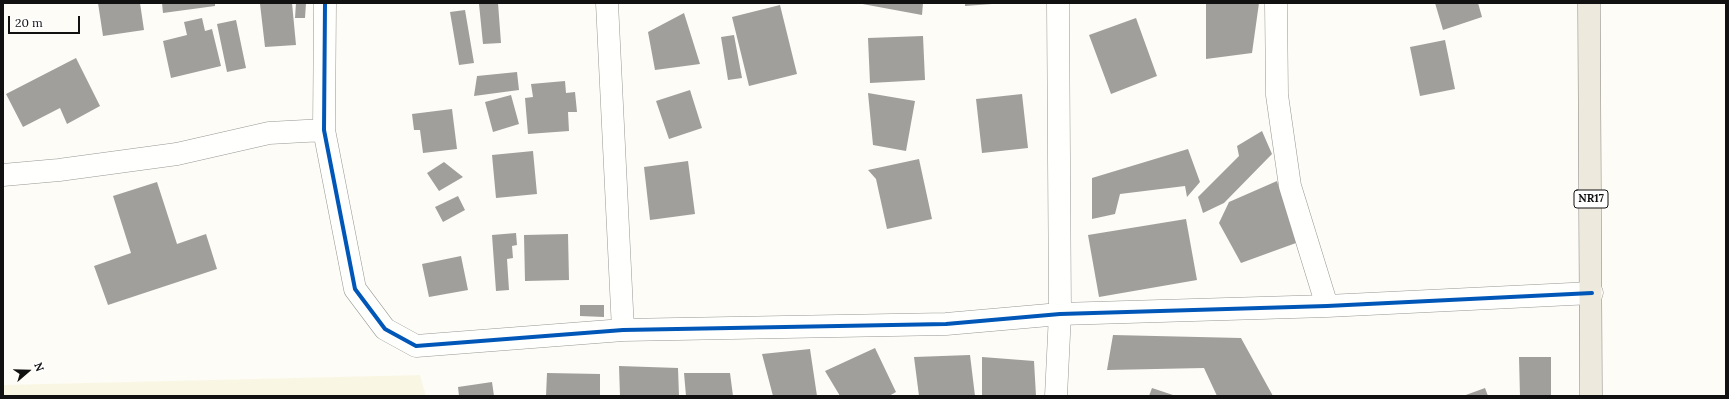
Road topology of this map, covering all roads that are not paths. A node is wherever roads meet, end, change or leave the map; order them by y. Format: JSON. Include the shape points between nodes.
{"nodes":[{"id":1,"x":325,"y":3,"type":"edge"},
{"id":2,"x":608,"y":3,"type":"edge"},
{"id":3,"x":1058,"y":3,"type":"edge"},
{"id":4,"x":1276,"y":3,"type":"edge"},
{"id":5,"x":1589,"y":3,"type":"edge"},
{"id":6,"x":324,"y":130,"type":"junction"},
{"id":7,"x":3,"y":174,"type":"edge"},
{"id":8,"x":1592,"y":293,"type":"junction"},
{"id":9,"x":1327,"y":306,"type":"junction"},
{"id":10,"x":1060,"y":314,"type":"junction"},
{"id":11,"x":623,"y":330,"type":"junction"},
{"id":12,"x":1056,"y":396,"type":"edge"},
{"id":13,"x":1591,"y":396,"type":"edge"}],
"edges":[{"from":1,"to":6,"type":"street"},
{"from":2,"to":11,"type":"street"},
{"from":3,"to":10,"type":"street"},
{"from":4,"to":9,"type":"street","via":[[1277,95],[1290,186]]},
{"from":5,"to":8,"type":"main road","number":"NR17"},
{"from":6,"to":7,"type":"street","via":[[269,134],[177,154],[59,170]]},
{"from":6,"to":11,"type":"street","via":[[355,289],[385,329],[416,346]]},
{"from":8,"to":9,"type":"street"},
{"from":8,"to":13,"type":"main road","number":"NR17"},
{"from":9,"to":10,"type":"street"},
{"from":10,"to":11,"type":"street","via":[[946,324]]},
{"from":10,"to":12,"type":"street"}]}
